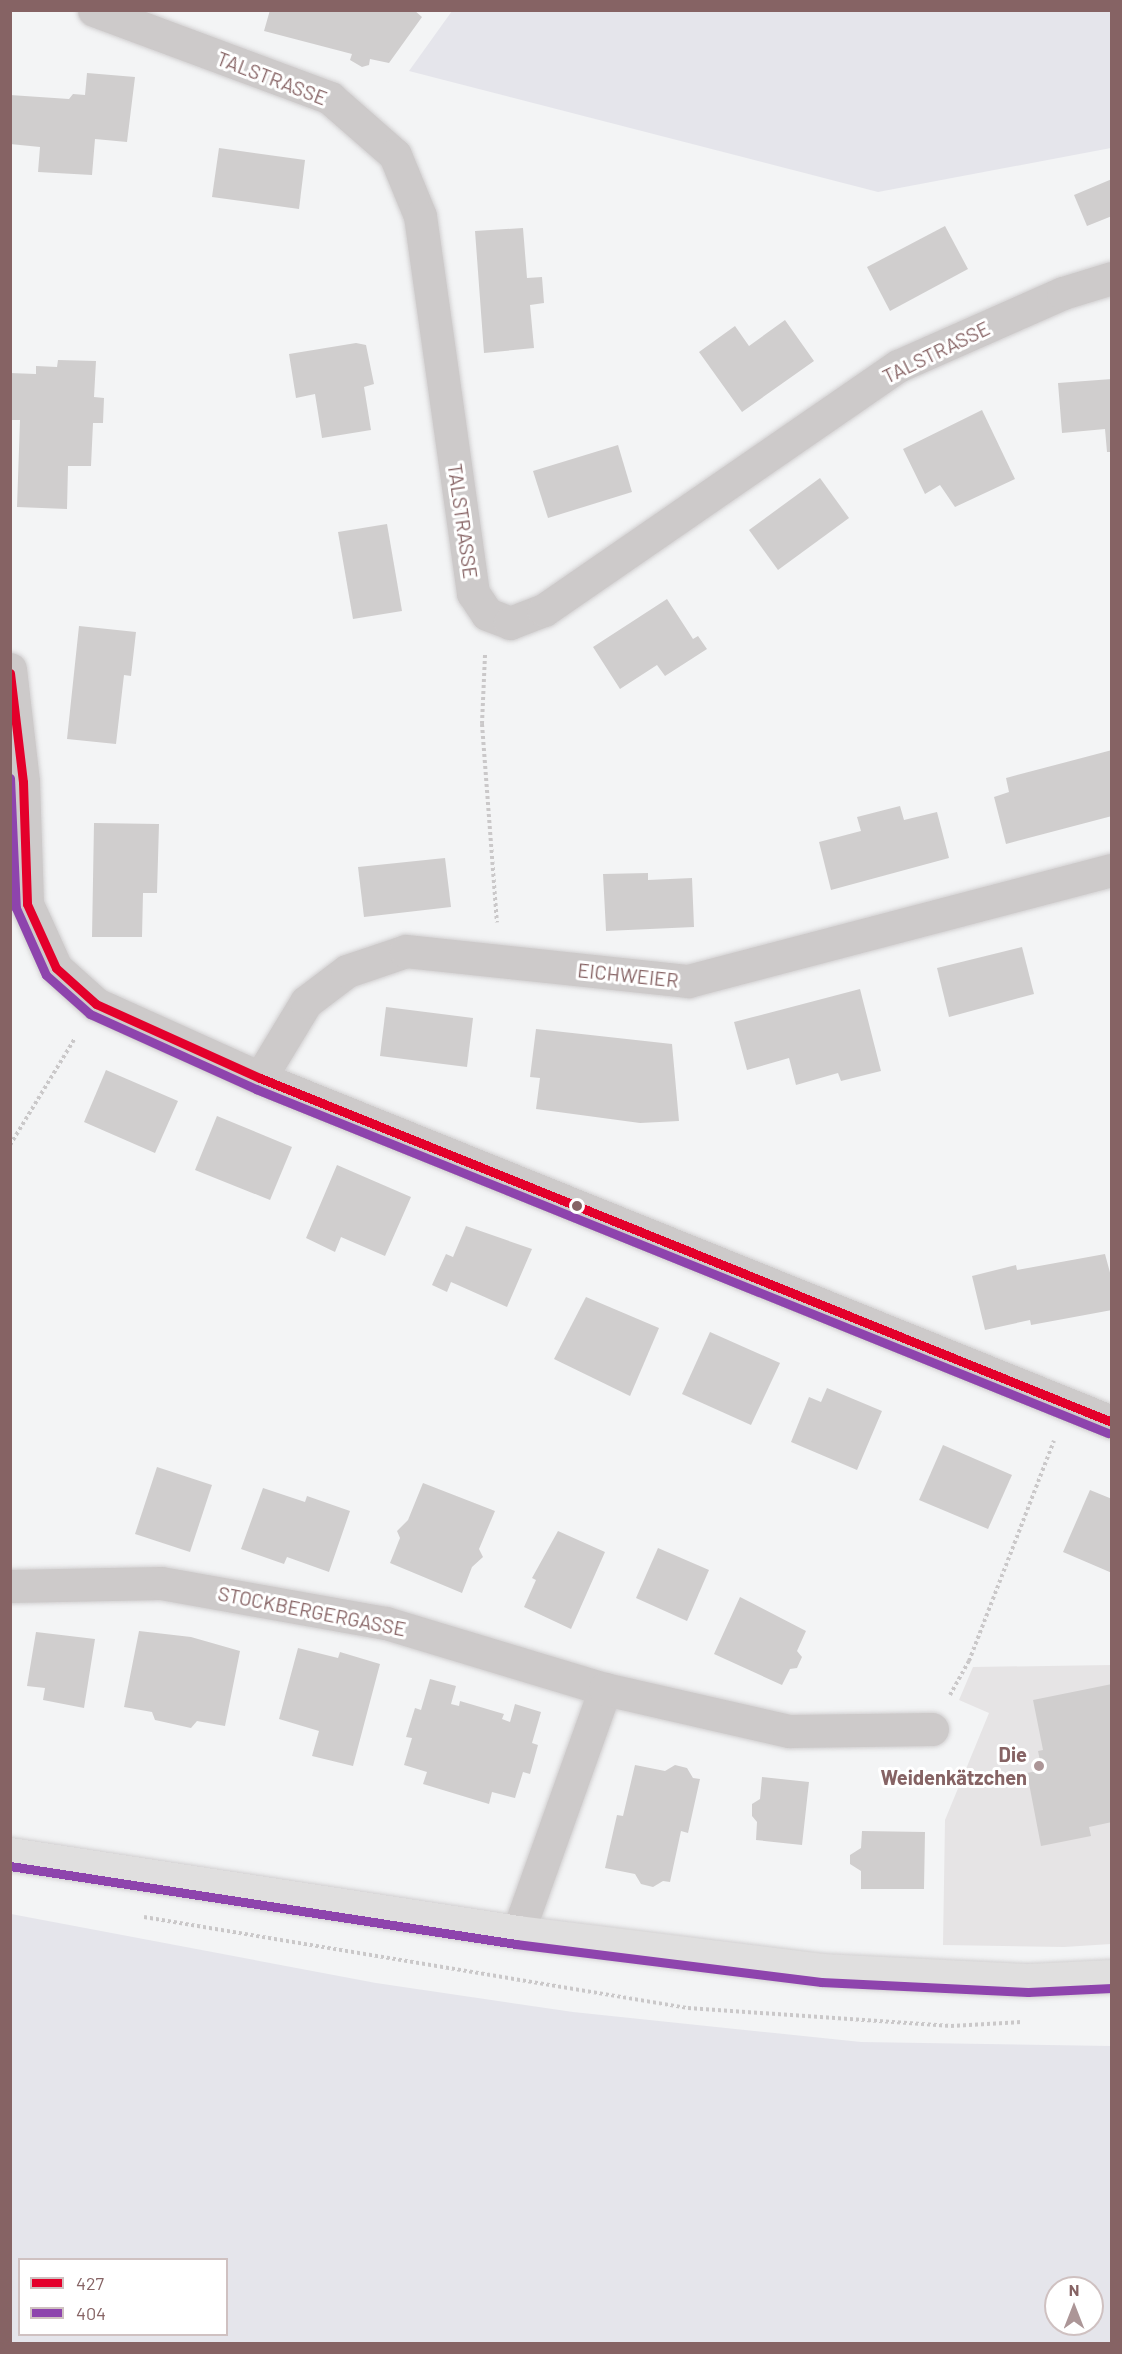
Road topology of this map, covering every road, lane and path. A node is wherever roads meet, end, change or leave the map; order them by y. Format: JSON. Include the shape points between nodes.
{"nodes":[{"id":1,"x":94,"y":10,"type":"edge"},
{"id":2,"x":1112,"y":278,"type":"edge"},
{"id":3,"x":487,"y":614,"type":"junction"},
{"id":4,"x":10,"y":669,"type":"edge"},
{"id":5,"x":1112,"y":870,"type":"edge"},
{"id":6,"x":501,"y":962,"type":"junction"},
{"id":7,"x":96,"y":1004,"type":"junction"},
{"id":8,"x":260,"y":1078,"type":"junction"},
{"id":9,"x":10,"y":1145,"type":"edge"},
{"id":10,"x":1069,"y":1404,"type":"junction"},
{"id":11,"x":1112,"y":1422,"type":"edge"},
{"id":12,"x":10,"y":1586,"type":"edge"},
{"id":13,"x":605,"y":1689,"type":"junction"},
{"id":14,"x":932,"y":1729,"type":"joint"},
{"id":15,"x":10,"y":1854,"type":"edge"},
{"id":16,"x":518,"y":1932,"type":"junction"},
{"id":17,"x":1112,"y":1976,"type":"edge"}],
"edges":[{"from":1,"to":3,"type":"street","name":"TALSTRASSE","via":[[330,98],[395,154],[420,216],[473,593]]},
{"from":2,"to":3,"type":"street","name":"TALSTRASSE","via":[[1063,293],[898,366],[544,610],[510,623]]},
{"from":3,"to":6,"type":"path","via":[[482,724]]},
{"from":4,"to":7,"type":"street","via":[[23,782],[27,904],[56,968]]},
{"from":5,"to":6,"type":"street","name":"EICHWEIER","via":[[688,981]]},
{"from":6,"to":8,"type":"street","name":"EICHWEIER","via":[[406,951],[347,970],[306,1002]]},
{"from":7,"to":8,"type":"street"},
{"from":7,"to":9,"type":"path"},
{"from":8,"to":10,"type":"street"},
{"from":10,"to":11,"type":"street"},
{"from":10,"to":14,"type":"path","via":[[969,1661]]},
{"from":12,"to":13,"type":"street","name":"STOCKBERGERGASSE","via":[[161,1582],[386,1623]]},
{"from":13,"to":14,"type":"street","name":"STOCKBERGERGASSE","via":[[789,1731]]},
{"from":13,"to":16,"type":"street"},
{"from":15,"to":16,"type":"main road"},
{"from":16,"to":17,"type":"main road","via":[[822,1970],[1029,1980]]}]}
